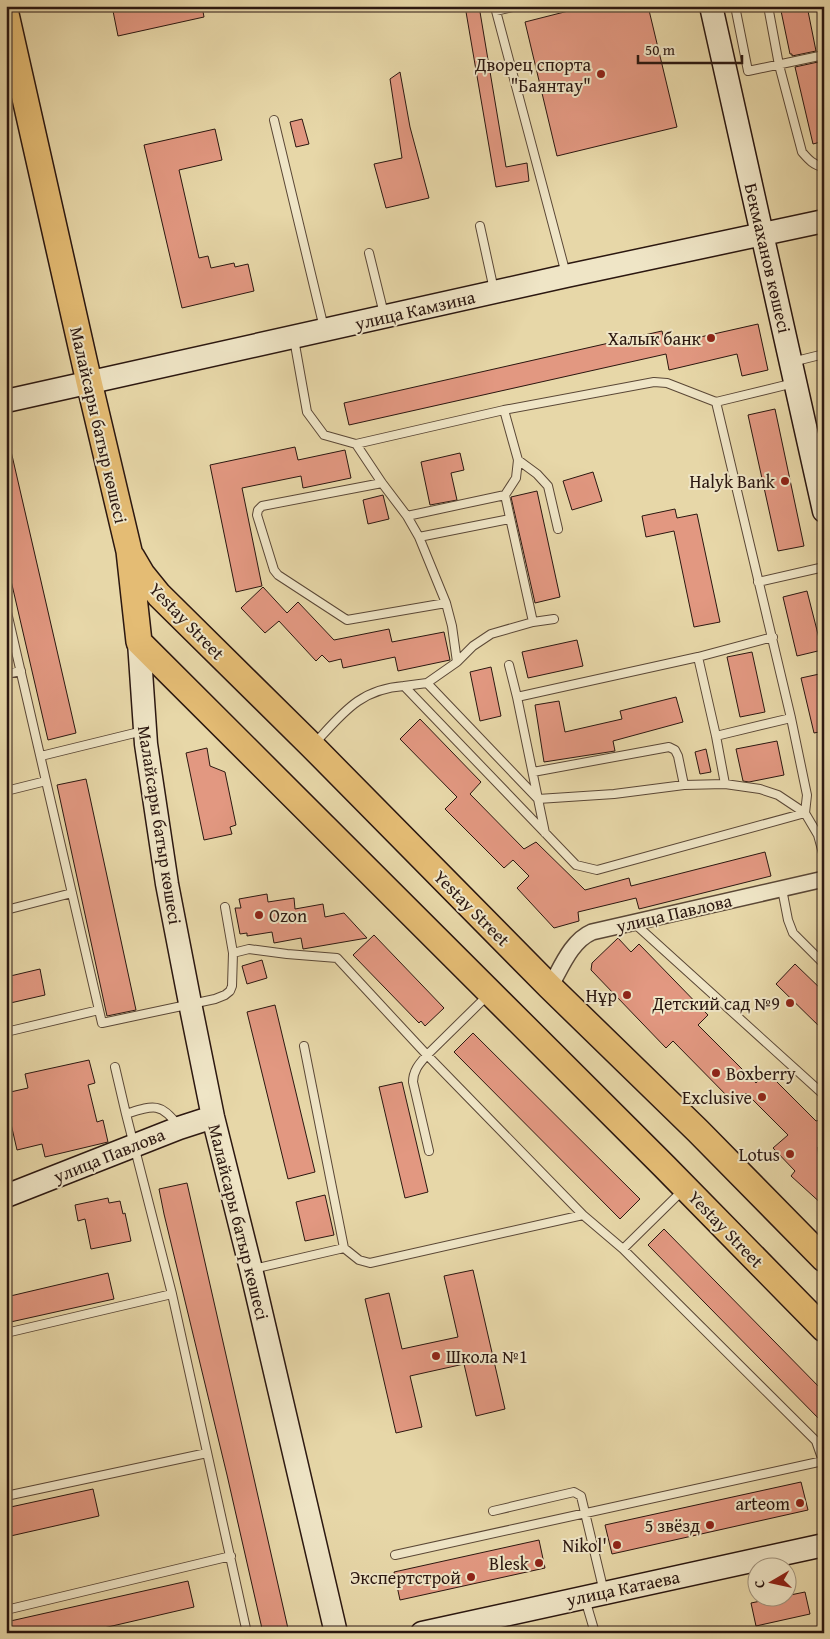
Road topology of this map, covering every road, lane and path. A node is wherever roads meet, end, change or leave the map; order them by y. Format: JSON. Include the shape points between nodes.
{"nodes":[{"id":1,"x":517,"y":6,"type":"edge"},
{"id":2,"x":711,"y":6,"type":"edge"},
{"id":3,"x":735,"y":6,"type":"edge"},
{"id":4,"x":768,"y":6,"type":"edge"},
{"id":5,"x":6,"y":14,"type":"edge"},
{"id":6,"x":824,"y":54,"type":"edge"},
{"id":7,"x":779,"y":64,"type":"junction"},
{"id":8,"x":737,"y":73,"type":"junction"},
{"id":9,"x":274,"y":120,"type":"dead end"},
{"id":10,"x":824,"y":167,"type":"edge"},
{"id":11,"x":824,"y":220,"type":"edge"},
{"id":12,"x":480,"y":226,"type":"dead end"},
{"id":13,"x":763,"y":234,"type":"junction"},
{"id":14,"x":369,"y":253,"type":"dead end"},
{"id":15,"x":566,"y":276,"type":"junction"},
{"id":16,"x":495,"y":292,"type":"junction"},
{"id":17,"x":384,"y":316,"type":"junction"},
{"id":18,"x":324,"y":330,"type":"junction"},
{"id":19,"x":293,"y":337,"type":"junction"},
{"id":20,"x":824,"y":354,"type":"edge"},
{"id":21,"x":793,"y":372,"type":"junction"},
{"id":22,"x":89,"y":382,"type":"junction"},
{"id":23,"x":6,"y":401,"type":"edge"},
{"id":24,"x":716,"y":402,"type":"junction"},
{"id":25,"x":504,"y":410,"type":"junction"},
{"id":26,"x":356,"y":444,"type":"junction"},
{"id":27,"x":518,"y":460,"type":"junction"},
{"id":28,"x":382,"y":483,"type":"junction"},
{"id":29,"x":505,"y":495,"type":"junction"},
{"id":30,"x":823,"y":504,"type":"edge"},
{"id":31,"x":407,"y":516,"type":"junction"},
{"id":32,"x":510,"y":519,"type":"junction"},
{"id":33,"x":558,"y":529,"type":"dead end"},
{"id":34,"x":419,"y":537,"type":"junction"},
{"id":35,"x":129,"y":551,"type":"junction"},
{"id":36,"x":824,"y":567,"type":"edge"},
{"id":37,"x":758,"y":582,"type":"junction"},
{"id":38,"x":446,"y":603,"type":"junction"},
{"id":39,"x":6,"y":608,"type":"edge"},
{"id":40,"x":554,"y":619,"type":"dead end"},
{"id":41,"x":533,"y":622,"type":"junction"},
{"id":42,"x":773,"y":637,"type":"junction"},
{"id":43,"x":138,"y":642,"type":"junction"},
{"id":44,"x":698,"y":657,"type":"junction"},
{"id":45,"x":457,"y":662,"type":"junction"},
{"id":46,"x":509,"y":664,"type":"dead end"},
{"id":47,"x":21,"y":670,"type":"junction"},
{"id":48,"x":6,"y":674,"type":"edge"},
{"id":49,"x":427,"y":683,"type":"junction"},
{"id":50,"x":404,"y":686,"type":"junction"},
{"id":51,"x":517,"y":697,"type":"junction"},
{"id":52,"x":791,"y":718,"type":"junction"},
{"id":53,"x":144,"y":730,"type":"junction"},
{"id":54,"x":716,"y":736,"type":"junction"},
{"id":55,"x":312,"y":746,"type":"junction"},
{"id":56,"x":41,"y":756,"type":"junction"},
{"id":57,"x":533,"y":772,"type":"junction"},
{"id":58,"x":46,"y":781,"type":"junction"},
{"id":59,"x":725,"y":784,"type":"junction"},
{"id":60,"x":684,"y":785,"type":"junction"},
{"id":61,"x":6,"y":791,"type":"edge"},
{"id":62,"x":538,"y":799,"type":"junction"},
{"id":63,"x":805,"y":813,"type":"junction"},
{"id":64,"x":545,"y":833,"type":"junction"},
{"id":65,"x":824,"y":856,"type":"edge"},
{"id":66,"x":824,"y":879,"type":"edge"},
{"id":67,"x":782,"y":888,"type":"junction"},
{"id":68,"x":72,"y":894,"type":"junction"},
{"id":69,"x":225,"y":907,"type":"dead end"},
{"id":70,"x":6,"y":910,"type":"edge"},
{"id":71,"x":634,"y":923,"type":"junction"},
{"id":72,"x":233,"y":953,"type":"junction"},
{"id":73,"x":824,"y":964,"type":"edge"},
{"id":74,"x":550,"y":986,"type":"junction"},
{"id":75,"x":490,"y":992,"type":"junction"},
{"id":76,"x":190,"y":1004,"type":"junction"},
{"id":77,"x":99,"y":1010,"type":"junction"},
{"id":78,"x":6,"y":1032,"type":"edge"},
{"id":79,"x":304,"y":1046,"type":"dead end"},
{"id":80,"x":428,"y":1055,"type":"junction"},
{"id":81,"x":114,"y":1068,"type":"dead end"},
{"id":82,"x":824,"y":1095,"type":"edge"},
{"id":83,"x":126,"y":1114,"type":"junction"},
{"id":84,"x":213,"y":1117,"type":"junction"},
{"id":85,"x":179,"y":1128,"type":"junction"},
{"id":86,"x":134,"y":1146,"type":"junction"},
{"id":87,"x":429,"y":1151,"type":"dead end"},
{"id":88,"x":686,"y":1187,"type":"junction"},
{"id":89,"x":6,"y":1196,"type":"edge"},
{"id":90,"x":583,"y":1215,"type":"junction"},
{"id":91,"x":344,"y":1248,"type":"junction"},
{"id":92,"x":623,"y":1248,"type":"junction"},
{"id":93,"x":823,"y":1256,"type":"edge"},
{"id":94,"x":251,"y":1269,"type":"junction"},
{"id":95,"x":172,"y":1294,"type":"junction"},
{"id":96,"x":824,"y":1329,"type":"edge"},
{"id":97,"x":6,"y":1333,"type":"edge"},
{"id":98,"x":207,"y":1452,"type":"junction"},
{"id":99,"x":823,"y":1463,"type":"edge"},
{"id":100,"x":6,"y":1496,"type":"edge"},
{"id":101,"x":493,"y":1511,"type":"dead end"},
{"id":102,"x":586,"y":1513,"type":"junction"},
{"id":103,"x":824,"y":1545,"type":"edge"},
{"id":104,"x":395,"y":1554,"type":"dead end"},
{"id":105,"x":231,"y":1556,"type":"junction"},
{"id":106,"x":594,"y":1595,"type":"junction"},
{"id":107,"x":6,"y":1610,"type":"edge"},
{"id":108,"x":247,"y":1633,"type":"edge"},
{"id":109,"x":336,"y":1633,"type":"edge"},
{"id":110,"x":422,"y":1633,"type":"edge"},
{"id":111,"x":595,"y":1633,"type":"edge"}],
"edges":[{"from":1,"to":15,"type":"lane","via":[[496,11]]},
{"from":2,"to":8,"type":"street","name":"Бекмаханов көшесі"},
{"from":3,"to":8,"type":"lane"},
{"from":4,"to":7,"type":"lane"},
{"from":5,"to":22,"type":"main road","name":"Малайсары батыр көшесі"},
{"from":6,"to":7,"type":"lane"},
{"from":7,"to":8,"type":"lane"},
{"from":7,"to":10,"type":"lane","via":[[802,152],[809,161]]},
{"from":8,"to":13,"type":"street","name":"Бекмаханов көшесі"},
{"from":9,"to":18,"type":"lane"},
{"from":11,"to":13,"type":"street","name":"улица Камзина"},
{"from":12,"to":16,"type":"lane"},
{"from":13,"to":15,"type":"street","name":"улица Камзина"},
{"from":13,"to":21,"type":"street","name":"Бекмаханов көшесі"},
{"from":14,"to":17,"type":"lane"},
{"from":15,"to":16,"type":"street","name":"улица Камзина"},
{"from":16,"to":17,"type":"street","name":"улица Камзина"},
{"from":17,"to":18,"type":"street","name":"улица Камзина"},
{"from":18,"to":19,"type":"street","name":"улица Камзина"},
{"from":19,"to":22,"type":"street","name":"улица Камзина"},
{"from":19,"to":26,"type":"lane","via":[[307,412],[324,436]]},
{"from":20,"to":21,"type":"lane"},
{"from":21,"to":24,"type":"lane"},
{"from":21,"to":30,"type":"street","name":"Бекмаханов көшесі"},
{"from":22,"to":23,"type":"street","name":"улица Камзина"},
{"from":22,"to":35,"type":"main road","name":"Малайсары батыр көшесі"},
{"from":24,"to":25,"type":"lane","via":[[667,382],[654,382]]},
{"from":24,"to":37,"type":"lane"},
{"from":25,"to":26,"type":"lane"},
{"from":25,"to":27,"type":"lane"},
{"from":26,"to":28,"type":"lane"},
{"from":27,"to":29,"type":"lane","via":[[516,478]]},
{"from":27,"to":33,"type":"lane","via":[[548,486]]},
{"from":28,"to":31,"type":"lane"},
{"from":28,"to":38,"type":"lane","via":[[262,506],[258,516],[274,570],[347,620]]},
{"from":29,"to":31,"type":"lane"},
{"from":29,"to":32,"type":"lane"},
{"from":31,"to":34,"type":"lane"},
{"from":32,"to":34,"type":"lane"},
{"from":32,"to":41,"type":"lane"},
{"from":34,"to":38,"type":"lane"},
{"from":35,"to":43,"type":"main road","name":"Малайсары батыр көшесі"},
{"from":35,"to":55,"type":"main road","name":"Yestay Street","via":[[150,585]]},
{"from":36,"to":37,"type":"lane"},
{"from":37,"to":42,"type":"lane"},
{"from":38,"to":45,"type":"lane"},
{"from":39,"to":47,"type":"lane"},
{"from":40,"to":41,"type":"lane"},
{"from":41,"to":45,"type":"lane","via":[[491,634]]},
{"from":42,"to":44,"type":"lane"},
{"from":42,"to":52,"type":"lane"},
{"from":43,"to":53,"type":"street","name":"Малайсары батыр көшесі"},
{"from":43,"to":75,"type":"main road","name":"Yestay Street"},
{"from":44,"to":51,"type":"lane"},
{"from":44,"to":54,"type":"lane"},
{"from":45,"to":49,"type":"lane"},
{"from":46,"to":51,"type":"lane"},
{"from":47,"to":48,"type":"lane"},
{"from":47,"to":56,"type":"lane"},
{"from":49,"to":50,"type":"lane"},
{"from":49,"to":62,"type":"lane"},
{"from":50,"to":55,"type":"lane","via":[[386,687],[355,702]]},
{"from":50,"to":64,"type":"lane"},
{"from":51,"to":57,"type":"lane"},
{"from":52,"to":54,"type":"lane"},
{"from":52,"to":63,"type":"lane","via":[[806,795]]},
{"from":53,"to":56,"type":"lane"},
{"from":53,"to":76,"type":"street","name":"Малайсары батыр көшесі","via":[[167,884]]},
{"from":54,"to":59,"type":"lane"},
{"from":55,"to":74,"type":"main road","name":"Yestay Street"},
{"from":56,"to":58,"type":"lane"},
{"from":57,"to":60,"type":"lane","via":[[669,748],[678,756]]},
{"from":57,"to":62,"type":"lane"},
{"from":58,"to":61,"type":"lane"},
{"from":58,"to":68,"type":"lane"},
{"from":59,"to":60,"type":"lane"},
{"from":59,"to":63,"type":"lane","via":[[778,795]]},
{"from":60,"to":62,"type":"lane"},
{"from":62,"to":64,"type":"lane"},
{"from":63,"to":64,"type":"lane","via":[[597,870],[576,865]]},
{"from":63,"to":65,"type":"lane","via":[[818,835]]},
{"from":66,"to":67,"type":"street","name":"улица Павлова"},
{"from":67,"to":71,"type":"street","name":"улица Павлова"},
{"from":67,"to":73,"type":"lane","via":[[788,920],[794,932]]},
{"from":68,"to":70,"type":"lane"},
{"from":68,"to":77,"type":"lane"},
{"from":69,"to":72,"type":"lane"},
{"from":71,"to":74,"type":"street","name":"улица Павлова","via":[[585,935],[577,942]]},
{"from":71,"to":82,"type":"lane"},
{"from":72,"to":76,"type":"lane","via":[[230,991],[215,999]]},
{"from":72,"to":80,"type":"lane","via":[[250,950],[337,958]]},
{"from":74,"to":93,"type":"main road","name":"Yestay Street"},
{"from":75,"to":80,"type":"lane"},
{"from":75,"to":88,"type":"main road","name":"Yestay Street"},
{"from":76,"to":77,"type":"lane","via":[[102,1023]]},
{"from":76,"to":84,"type":"street","name":"Малайсары батыр көшесі"},
{"from":77,"to":78,"type":"lane"},
{"from":79,"to":91,"type":"lane"},
{"from":80,"to":87,"type":"lane","via":[[415,1069],[413,1082]]},
{"from":80,"to":90,"type":"lane"},
{"from":81,"to":83,"type":"lane"},
{"from":83,"to":85,"type":"lane","via":[[148,1107],[162,1108]]},
{"from":83,"to":86,"type":"lane"},
{"from":84,"to":85,"type":"street","name":"улица Павлова"},
{"from":84,"to":94,"type":"street","name":"Малайсары батыр көшесі"},
{"from":85,"to":86,"type":"street","name":"улица Павлова"},
{"from":86,"to":89,"type":"street","name":"улица Павлова"},
{"from":86,"to":95,"type":"lane"},
{"from":88,"to":92,"type":"lane"},
{"from":88,"to":96,"type":"main road","name":"Yestay Street"},
{"from":90,"to":91,"type":"lane","via":[[370,1264]]},
{"from":90,"to":92,"type":"lane"},
{"from":91,"to":94,"type":"lane"},
{"from":92,"to":99,"type":"lane","via":[[816,1441]]},
{"from":94,"to":109,"type":"street","name":"Малайсары батыр көшесі"},
{"from":95,"to":97,"type":"lane"},
{"from":95,"to":98,"type":"lane"},
{"from":98,"to":100,"type":"lane"},
{"from":98,"to":105,"type":"lane"},
{"from":99,"to":102,"type":"lane"},
{"from":101,"to":102,"type":"lane","via":[[574,1492],[581,1496]]},
{"from":102,"to":104,"type":"lane"},
{"from":102,"to":106,"type":"lane"},
{"from":103,"to":106,"type":"street","name":"улица Катаева"},
{"from":105,"to":107,"type":"lane"},
{"from":105,"to":108,"type":"lane"},
{"from":106,"to":110,"type":"street","name":"улица Катаева"},
{"from":106,"to":111,"type":"lane"}]}
